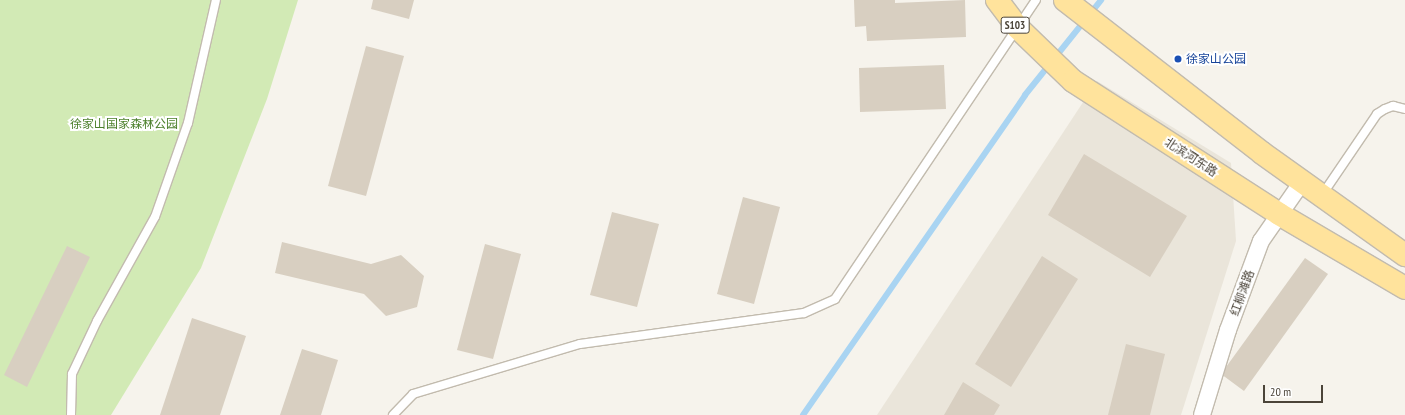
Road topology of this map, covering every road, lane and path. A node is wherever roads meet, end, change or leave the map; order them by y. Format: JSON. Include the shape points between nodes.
{"nodes":[{"id":1,"x":216,"y":0,"type":"edge"},
{"id":2,"x":997,"y":0,"type":"edge"},
{"id":3,"x":1036,"y":0,"type":"edge"},
{"id":4,"x":1068,"y":3,"type":"edge"},
{"id":5,"x":1017,"y":27,"type":"junction"},
{"id":6,"x":1405,"y":108,"type":"edge"},
{"id":7,"x":1302,"y":182,"type":"junction"},
{"id":8,"x":1321,"y":196,"type":"junction"},
{"id":9,"x":1279,"y":214,"type":"junction"},
{"id":10,"x":1405,"y":255,"type":"edge"},
{"id":11,"x":1405,"y":288,"type":"edge"},
{"id":12,"x":71,"y":415,"type":"edge"},
{"id":13,"x":393,"y":415,"type":"edge"},
{"id":14,"x":1202,"y":415,"type":"edge"}],
"edges":[{"from":1,"to":12,"type":"lane","via":[[188,123],[158,210],[72,374]]},
{"from":2,"to":5,"type":"main road","name":"北滨河东路","number":"S103"},
{"from":3,"to":5,"type":"lane"},
{"from":4,"to":7,"type":"main road"},
{"from":5,"to":9,"type":"main road","name":"北滨河东路","number":"S103","via":[[1073,81]]},
{"from":5,"to":13,"type":"lane","via":[[835,299],[804,313],[580,344],[413,394]]},
{"from":6,"to":8,"type":"lane","via":[[1393,106],[1377,114]]},
{"from":7,"to":8,"type":"main road"},
{"from":7,"to":9,"type":"street","name":"红柳滩路"},
{"from":8,"to":10,"type":"main road"},
{"from":9,"to":11,"type":"main road","name":"北滨河东路"},
{"from":9,"to":14,"type":"street","name":"红柳滩路","via":[[1261,241],[1228,330]]}]}
